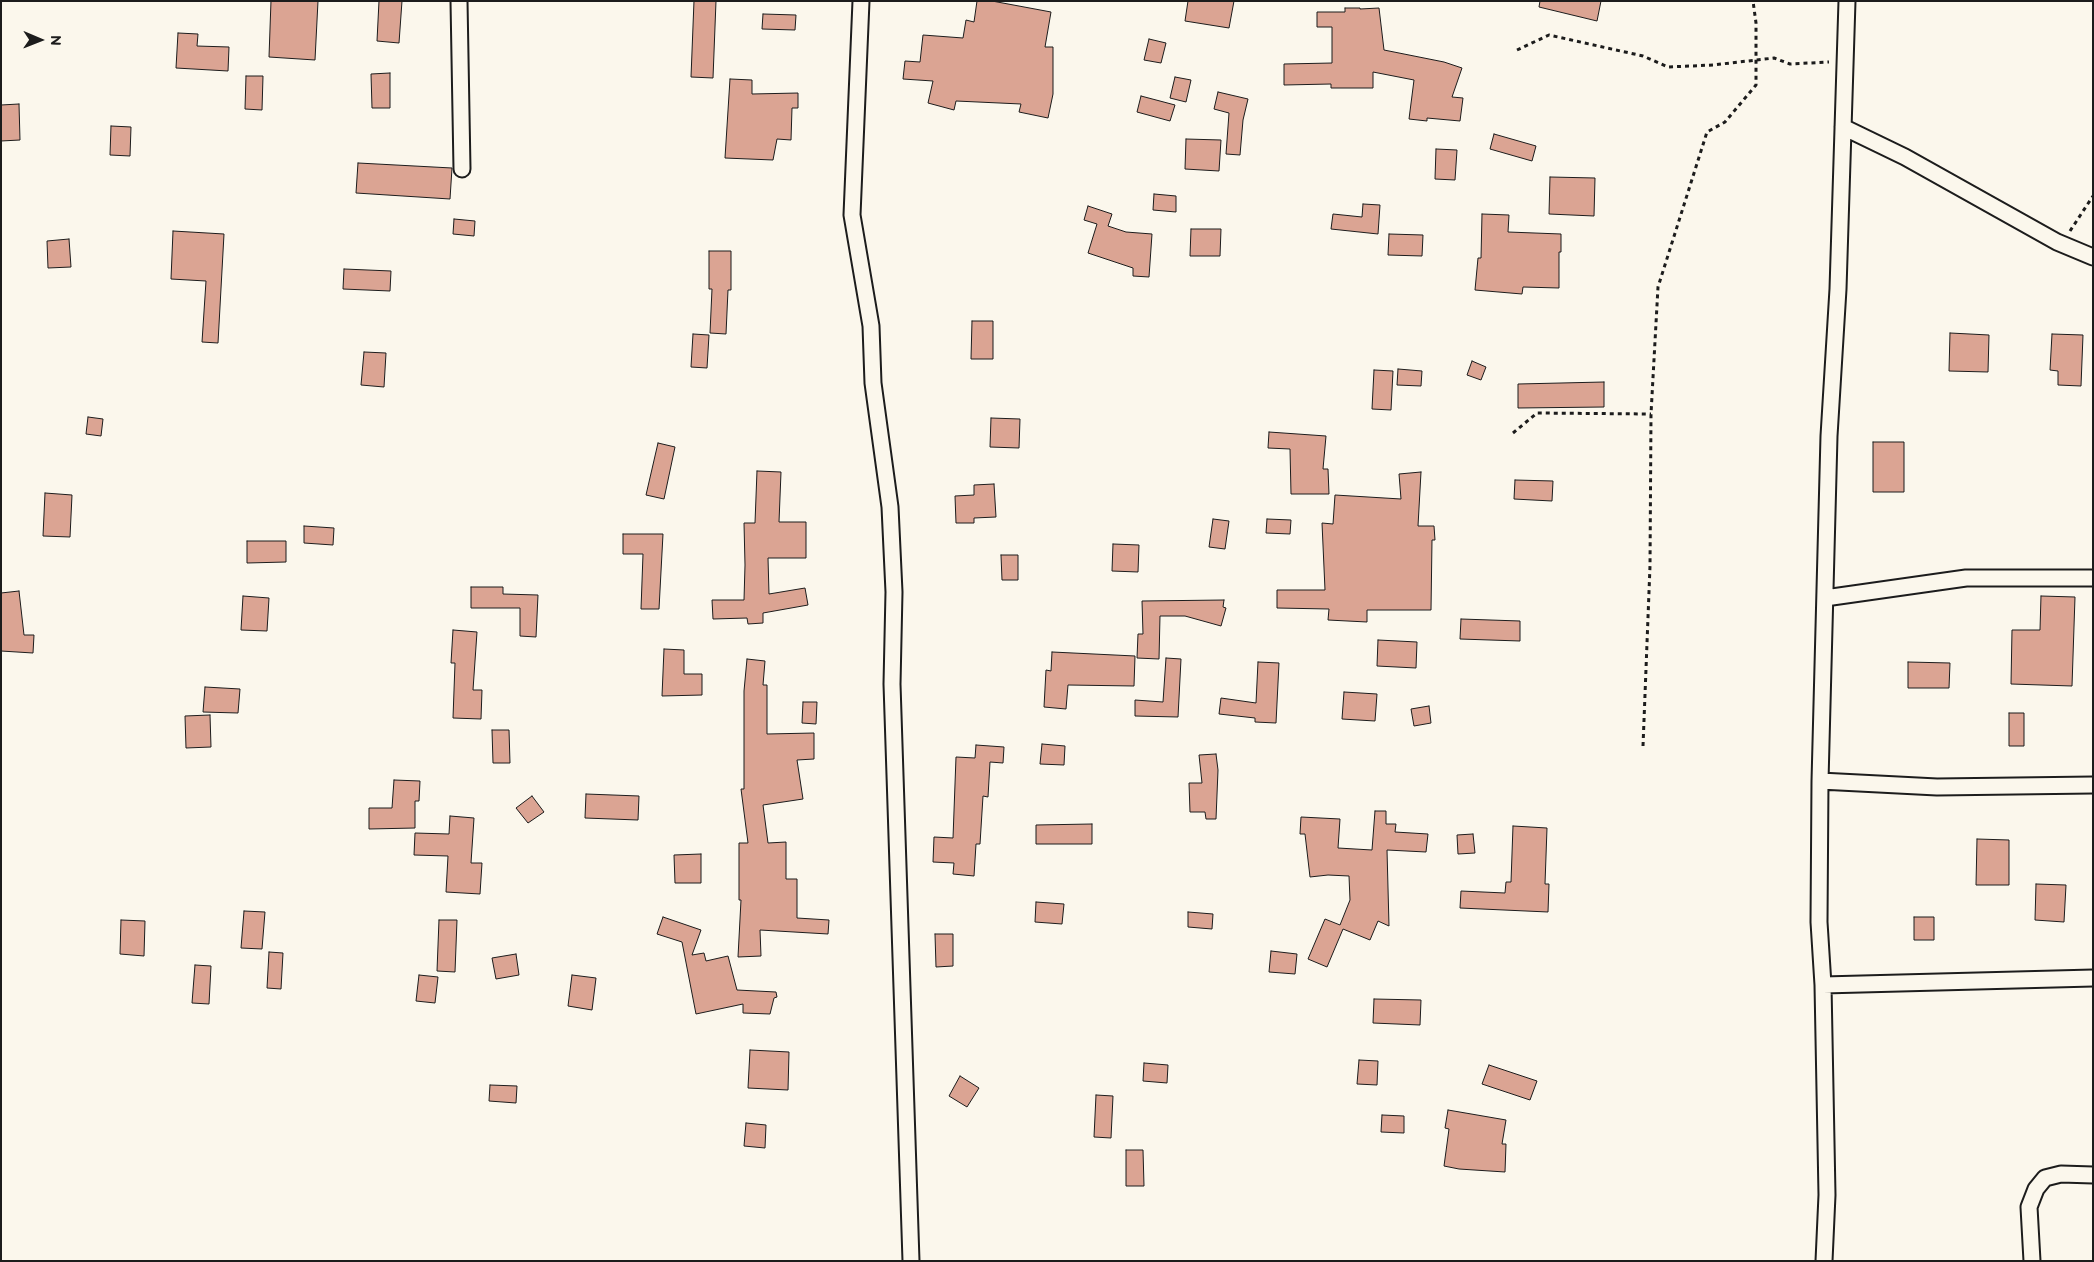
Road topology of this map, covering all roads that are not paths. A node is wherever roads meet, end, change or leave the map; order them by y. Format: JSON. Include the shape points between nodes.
{"nodes":[{"id":1,"x":459,"y":1,"type":"edge"},
{"id":2,"x":860,"y":1,"type":"edge"},
{"id":3,"x":1847,"y":1,"type":"edge"},
{"id":4,"x":1843,"y":127,"type":"junction"},
{"id":5,"x":462,"y":169,"type":"dead end"},
{"id":6,"x":2093,"y":257,"type":"edge"},
{"id":7,"x":2093,"y":578,"type":"edge"},
{"id":8,"x":1824,"y":598,"type":"junction"},
{"id":9,"x":1820,"y":781,"type":"junction"},
{"id":10,"x":2093,"y":785,"type":"edge"},
{"id":11,"x":2093,"y":978,"type":"edge"},
{"id":12,"x":1823,"y":985,"type":"junction"},
{"id":13,"x":2093,"y":1175,"type":"edge"},
{"id":14,"x":912,"y":1261,"type":"edge"},
{"id":15,"x":1824,"y":1261,"type":"edge"},
{"id":16,"x":2032,"y":1261,"type":"edge"}],
"edges":[{"from":1,"to":5,"type":"street"},
{"from":2,"to":14,"type":"street","via":[[852,215],[871,326],[873,383],[890,507],[894,592],[892,694]]},
{"from":3,"to":4,"type":"street"},
{"from":4,"to":6,"type":"street","via":[[1905,157],[2057,242]]},
{"from":4,"to":8,"type":"street"},
{"from":7,"to":8,"type":"street","via":[[1966,578]]},
{"from":8,"to":9,"type":"street"},
{"from":9,"to":10,"type":"street","via":[[1937,787]]},
{"from":9,"to":12,"type":"street","via":[[1819,922]]},
{"from":11,"to":12,"type":"street"},
{"from":12,"to":15,"type":"street","via":[[1827,1195]]},
{"from":13,"to":16,"type":"street","via":[[2060,1174],[2045,1178],[2036,1189],[2029,1207]]}]}
